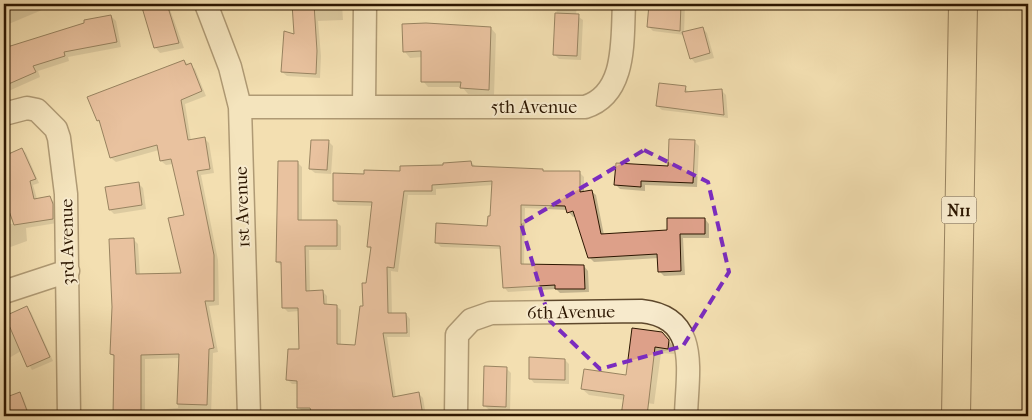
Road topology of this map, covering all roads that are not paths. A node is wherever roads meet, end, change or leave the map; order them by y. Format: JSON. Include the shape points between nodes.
{"nodes":[{"id":1,"x":206,"y":4,"type":"edge"},
{"id":2,"x":365,"y":4,"type":"edge"},
{"id":3,"x":624,"y":4,"type":"edge"},
{"id":4,"x":963,"y":4,"type":"edge"},
{"id":5,"x":364,"y":105,"type":"junction"},
{"id":6,"x":240,"y":107,"type":"junction"},
{"id":7,"x":4,"y":114,"type":"edge"},
{"id":8,"x":68,"y":271,"type":"junction"},
{"id":9,"x":4,"y":292,"type":"edge"},
{"id":10,"x":69,"y":416,"type":"edge"},
{"id":11,"x":249,"y":416,"type":"edge"},
{"id":12,"x":456,"y":416,"type":"edge"},
{"id":13,"x":686,"y":416,"type":"edge"},
{"id":14,"x":956,"y":416,"type":"edge"}],
"edges":[{"from":1,"to":6,"type":"street","name":"1st Avenue","via":[[230,67]]},
{"from":2,"to":5,"type":"street"},
{"from":3,"to":5,"type":"street","name":"5th Avenue","via":[[617,75],[612,88],[594,104],[569,107]]},
{"from":4,"to":14,"type":"highway","number":"N11"},
{"from":5,"to":6,"type":"street","name":"5th Avenue"},
{"from":6,"to":11,"type":"street","name":"1st Avenue"},
{"from":7,"to":8,"type":"street","name":"3rd Avenue","via":[[27,108],[37,110],[56,129],[66,194]]},
{"from":8,"to":9,"type":"street"},
{"from":8,"to":10,"type":"street","name":"3rd Avenue"},
{"from":12,"to":13,"type":"street","name":"6th Avenue","via":[[457,335],[471,320],[491,313],[641,311],[658,312],[673,321],[684,338],[688,362]]}]}
